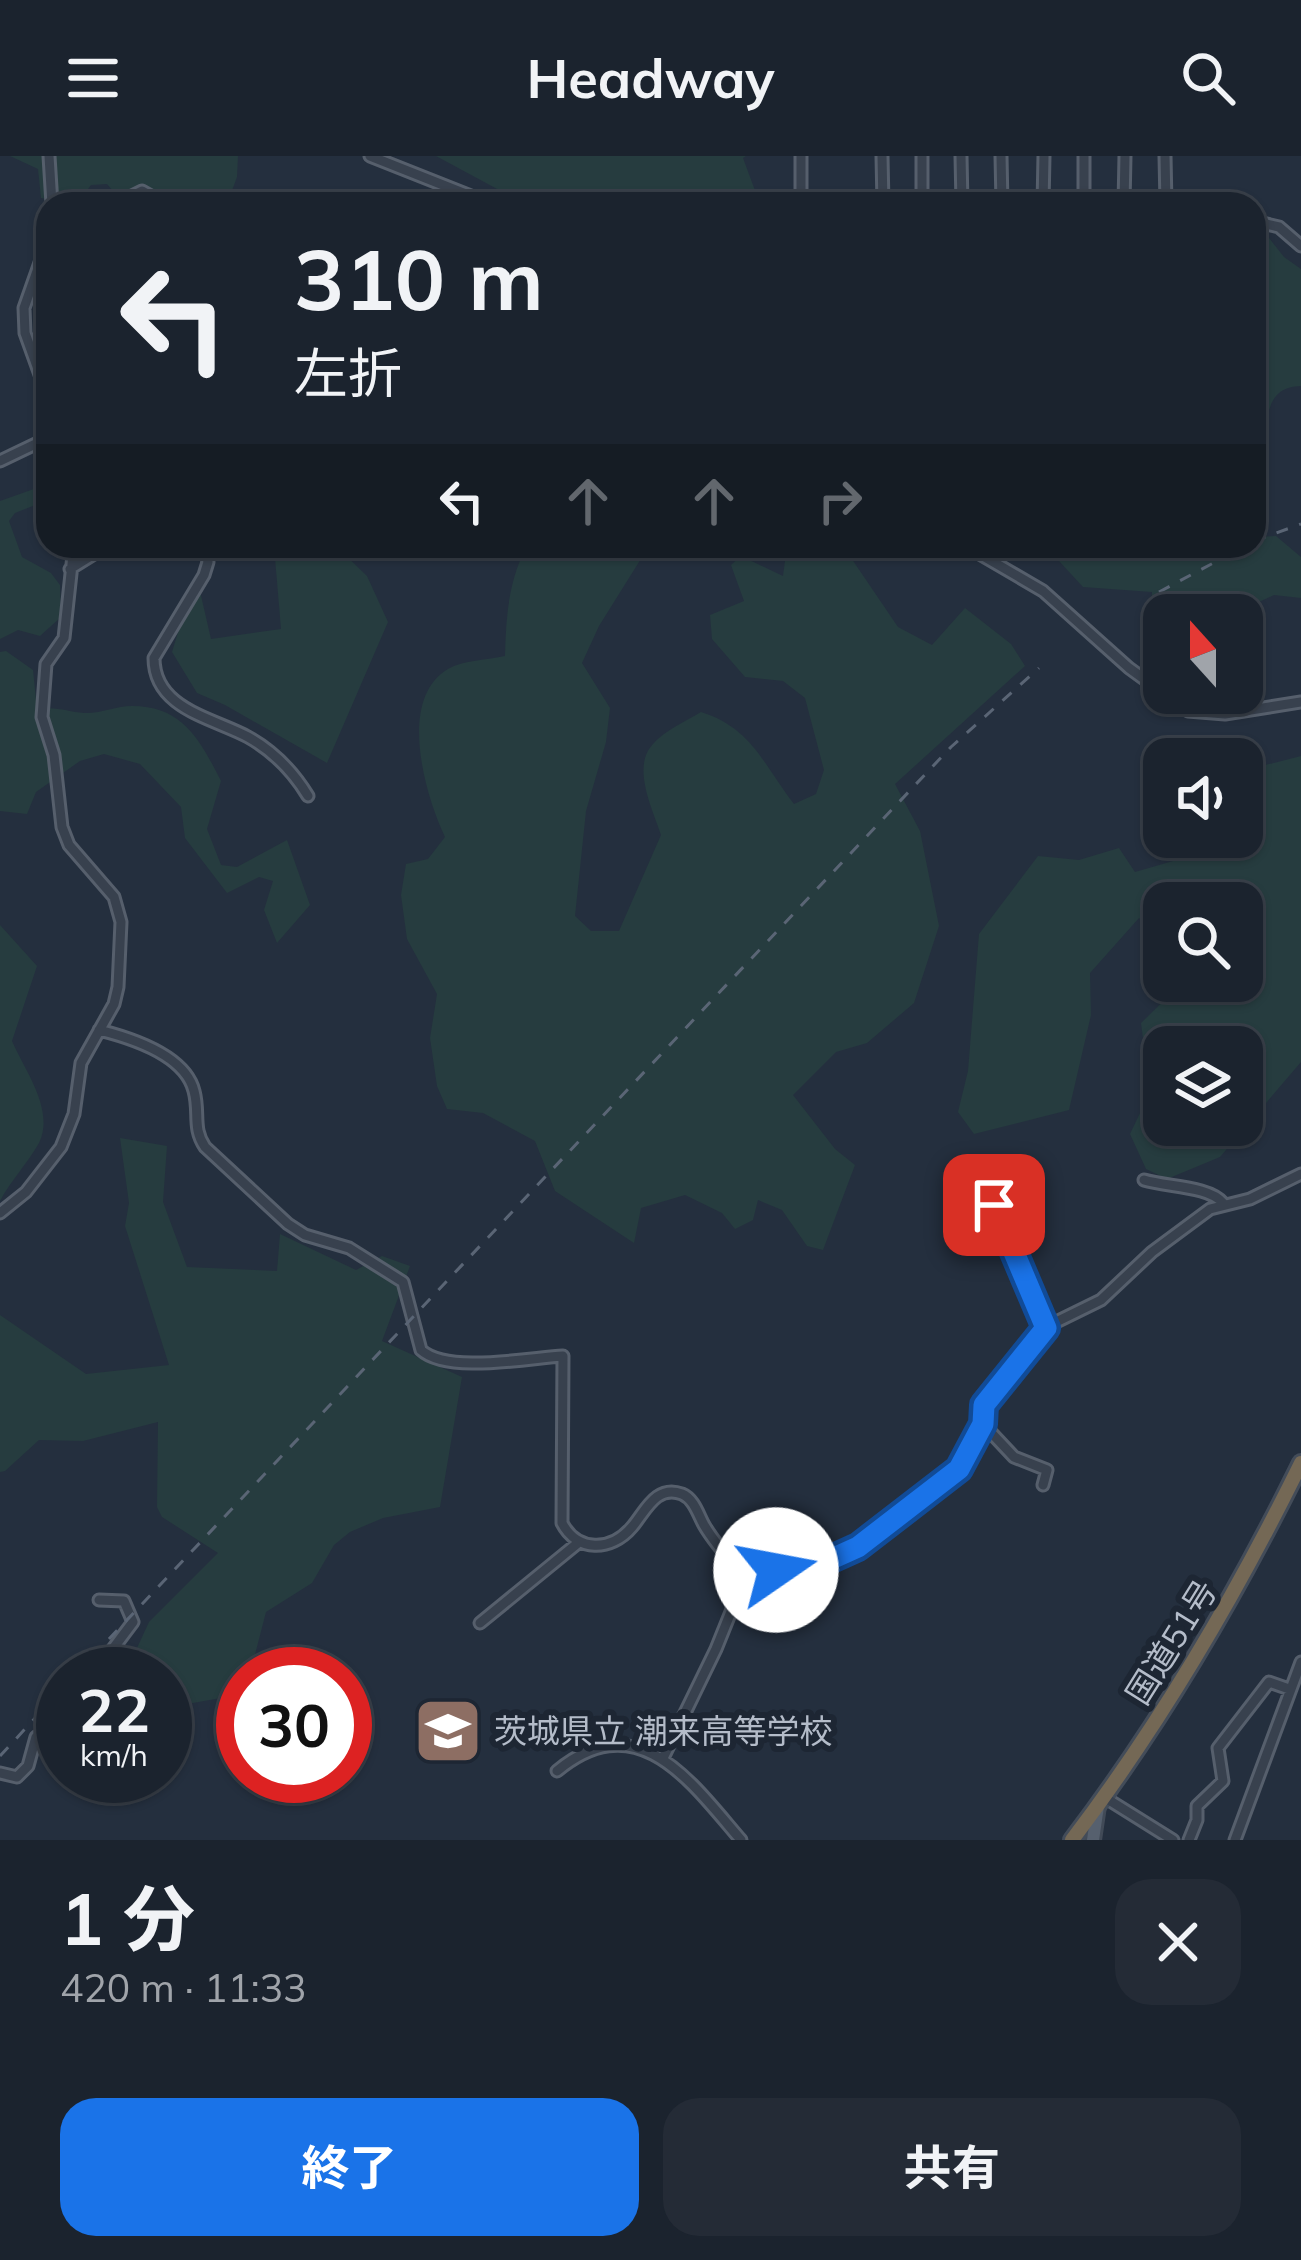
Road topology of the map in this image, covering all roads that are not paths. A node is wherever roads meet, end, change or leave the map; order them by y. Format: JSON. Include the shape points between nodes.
{"nodes":[{"id":1,"x":49,"y":156,"type":"edge"},
{"id":2,"x":370,"y":156,"type":"edge"},
{"id":3,"x":802,"y":156,"type":"edge"},
{"id":4,"x":882,"y":156,"type":"edge"},
{"id":5,"x":922,"y":156,"type":"edge"},
{"id":6,"x":962,"y":156,"type":"edge"},
{"id":7,"x":1000,"y":156,"type":"edge"},
{"id":8,"x":1044,"y":156,"type":"edge"},
{"id":9,"x":1084,"y":156,"type":"edge"},
{"id":10,"x":1125,"y":156,"type":"edge"},
{"id":11,"x":1165,"y":156,"type":"edge"},
{"id":12,"x":51,"y":192,"type":"edge"},
{"id":13,"x":460,"y":192,"type":"edge"},
{"id":14,"x":801,"y":192,"type":"edge"},
{"id":15,"x":883,"y":192,"type":"edge"},
{"id":16,"x":922,"y":192,"type":"edge"},
{"id":17,"x":962,"y":192,"type":"edge"},
{"id":18,"x":1002,"y":192,"type":"edge"},
{"id":19,"x":1043,"y":192,"type":"edge"},
{"id":20,"x":1084,"y":192,"type":"edge"},
{"id":21,"x":1124,"y":192,"type":"edge"},
{"id":22,"x":1166,"y":192,"type":"edge"},
{"id":23,"x":1266,"y":223,"type":"edge"},
{"id":24,"x":1301,"y":246,"type":"edge"},
{"id":25,"x":36,"y":274,"type":"edge"},
{"id":26,"x":36,"y":364,"type":"edge"},
{"id":27,"x":36,"y":444,"type":"edge"},
{"id":28,"x":0,"y":461,"type":"edge"},
{"id":29,"x":72,"y":558,"type":"edge"},
{"id":30,"x":86,"y":558,"type":"edge"},
{"id":31,"x":207,"y":558,"type":"edge"},
{"id":32,"x":987,"y":558,"type":"edge"},
{"id":33,"x":70,"y":568,"type":"junction"},
{"id":34,"x":1301,"y":702,"type":"edge"},
{"id":35,"x":308,"y":796,"type":"dead end"},
{"id":36,"x":99,"y":1030,"type":"junction"},
{"id":37,"x":1301,"y":1174,"type":"edge"},
{"id":38,"x":1144,"y":1180,"type":"dead end"},
{"id":39,"x":1223,"y":1203,"type":"junction"},
{"id":40,"x":994,"y":1205,"type":"dead end"},
{"id":41,"x":0,"y":1214,"type":"edge"},
{"id":42,"x":1046,"y":1328,"type":"junction"},
{"id":43,"x":983,"y":1424,"type":"junction"},
{"id":44,"x":1301,"y":1463,"type":"edge"},
{"id":45,"x":1043,"y":1485,"type":"dead end"},
{"id":46,"x":578,"y":1543,"type":"junction"},
{"id":47,"x":745,"y":1577,"type":"junction"},
{"id":48,"x":99,"y":1600,"type":"dead end"},
{"id":49,"x":480,"y":1623,"type":"dead end"},
{"id":50,"x":114,"y":1647,"type":"edge"},
{"id":51,"x":1301,"y":1662,"type":"edge"},
{"id":52,"x":1289,"y":1689,"type":"junction"},
{"id":53,"x":36,"y":1736,"type":"edge"},
{"id":54,"x":663,"y":1758,"type":"junction"},
{"id":55,"x":557,"y":1771,"type":"dead end"},
{"id":56,"x":0,"y":1773,"type":"edge"},
{"id":57,"x":1101,"y":1802,"type":"junction"},
{"id":58,"x":741,"y":1840,"type":"edge"},
{"id":59,"x":1072,"y":1840,"type":"edge"},
{"id":60,"x":1093,"y":1840,"type":"edge"},
{"id":61,"x":1172,"y":1840,"type":"edge"},
{"id":62,"x":1190,"y":1840,"type":"edge"},
{"id":63,"x":1234,"y":1840,"type":"edge"}],
"edges":[{"from":1,"to":12,"type":"street"},
{"from":2,"to":13,"type":"street"},
{"from":3,"to":14,"type":"street"},
{"from":4,"to":15,"type":"street"},
{"from":5,"to":16,"type":"street"},
{"from":6,"to":17,"type":"street"},
{"from":7,"to":18,"type":"street"},
{"from":8,"to":19,"type":"street"},
{"from":9,"to":20,"type":"street"},
{"from":10,"to":21,"type":"street"},
{"from":11,"to":22,"type":"street"},
{"from":23,"to":24,"type":"street"},
{"from":25,"to":26,"type":"street","via":[[24,308]]},
{"from":27,"to":28,"type":"street"},
{"from":29,"to":33,"type":"street"},
{"from":30,"to":33,"type":"street"},
{"from":31,"to":35,"type":"street","via":[[154,658],[159,682],[186,710],[269,751]]},
{"from":32,"to":34,"type":"street","via":[[1043,591],[1188,711]]},
{"from":33,"to":36,"type":"street","via":[[64,638],[46,664],[42,717],[69,845],[114,897],[122,922],[118,987]]},
{"from":36,"to":41,"type":"street","via":[[81,1063],[61,1147]]},
{"from":36,"to":46,"type":"street","via":[[135,1040],[190,1079],[198,1137],[288,1224],[349,1248],[403,1282],[427,1356],[467,1363],[563,1356],[562,1523]]},
{"from":37,"to":39,"type":"street"},
{"from":38,"to":39,"type":"street","via":[[1207,1191]]},
{"from":39,"to":42,"type":"street","via":[[1101,1300]]},
{"from":40,"to":42,"type":"street"},
{"from":42,"to":43,"type":"street","via":[[984,1405]]},
{"from":43,"to":45,"type":"street","via":[[1014,1456],[1047,1470]]},
{"from":43,"to":47,"type":"street","via":[[959,1469],[858,1547]]},
{"from":44,"to":57,"type":"highway","name":"国道51号","via":[[1240,1584]]},
{"from":46,"to":47,"type":"street","via":[[620,1538],[644,1506],[680,1493]]},
{"from":46,"to":49,"type":"street"},
{"from":47,"to":54,"type":"street"},
{"from":48,"to":50,"type":"street","via":[[124,1601],[133,1622]]},
{"from":51,"to":52,"type":"street"},
{"from":52,"to":62,"type":"street","via":[[1269,1682],[1218,1748],[1222,1781],[1197,1806]]},
{"from":52,"to":63,"type":"street"},
{"from":53,"to":56,"type":"street","via":[[28,1766],[17,1777]]},
{"from":54,"to":55,"type":"street","via":[[614,1743]]},
{"from":54,"to":58,"type":"street"},
{"from":57,"to":59,"type":"highway","name":"国道51号"},
{"from":57,"to":60,"type":"main road"},
{"from":57,"to":61,"type":"street"}]}
